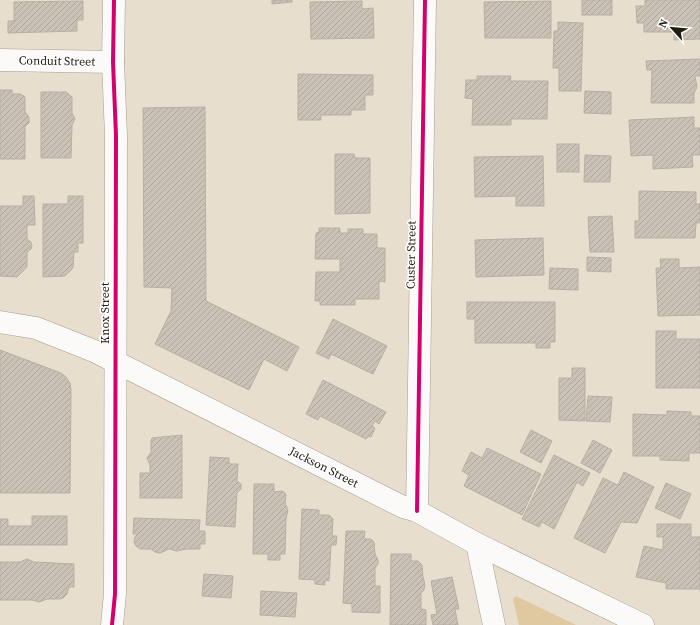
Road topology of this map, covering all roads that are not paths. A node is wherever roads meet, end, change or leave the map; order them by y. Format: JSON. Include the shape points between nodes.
{"nodes":[{"id":1,"x":114,"y":0,"type":"edge"},
{"id":2,"x":424,"y":0,"type":"edge"},
{"id":3,"x":0,"y":60,"type":"edge"},
{"id":4,"x":113,"y":62,"type":"junction"},
{"id":5,"x":0,"y":322,"type":"edge"},
{"id":6,"x":115,"y":362,"type":"junction"},
{"id":7,"x":417,"y":511,"type":"junction"},
{"id":8,"x":477,"y":544,"type":"junction"},
{"id":9,"x":112,"y":625,"type":"edge"},
{"id":10,"x":494,"y":625,"type":"edge"},
{"id":11,"x":643,"y":625,"type":"edge"}],
"edges":[{"from":1,"to":4,"type":"street","name":"Knox Street"},
{"from":2,"to":7,"type":"street","name":"Custer Street"},
{"from":3,"to":4,"type":"street","name":"Conduit Street"},
{"from":4,"to":6,"type":"street","name":"Knox Street","via":[[116,136]]},
{"from":5,"to":6,"type":"street","name":"Jackson Street","via":[[36,328]]},
{"from":6,"to":7,"type":"street","name":"Jackson Street"},
{"from":6,"to":9,"type":"street","name":"Knox Street","via":[[115,594]]},
{"from":7,"to":8,"type":"street","name":"Jackson Street"},
{"from":8,"to":10,"type":"street"},
{"from":8,"to":11,"type":"street","name":"Jackson Street"}]}
